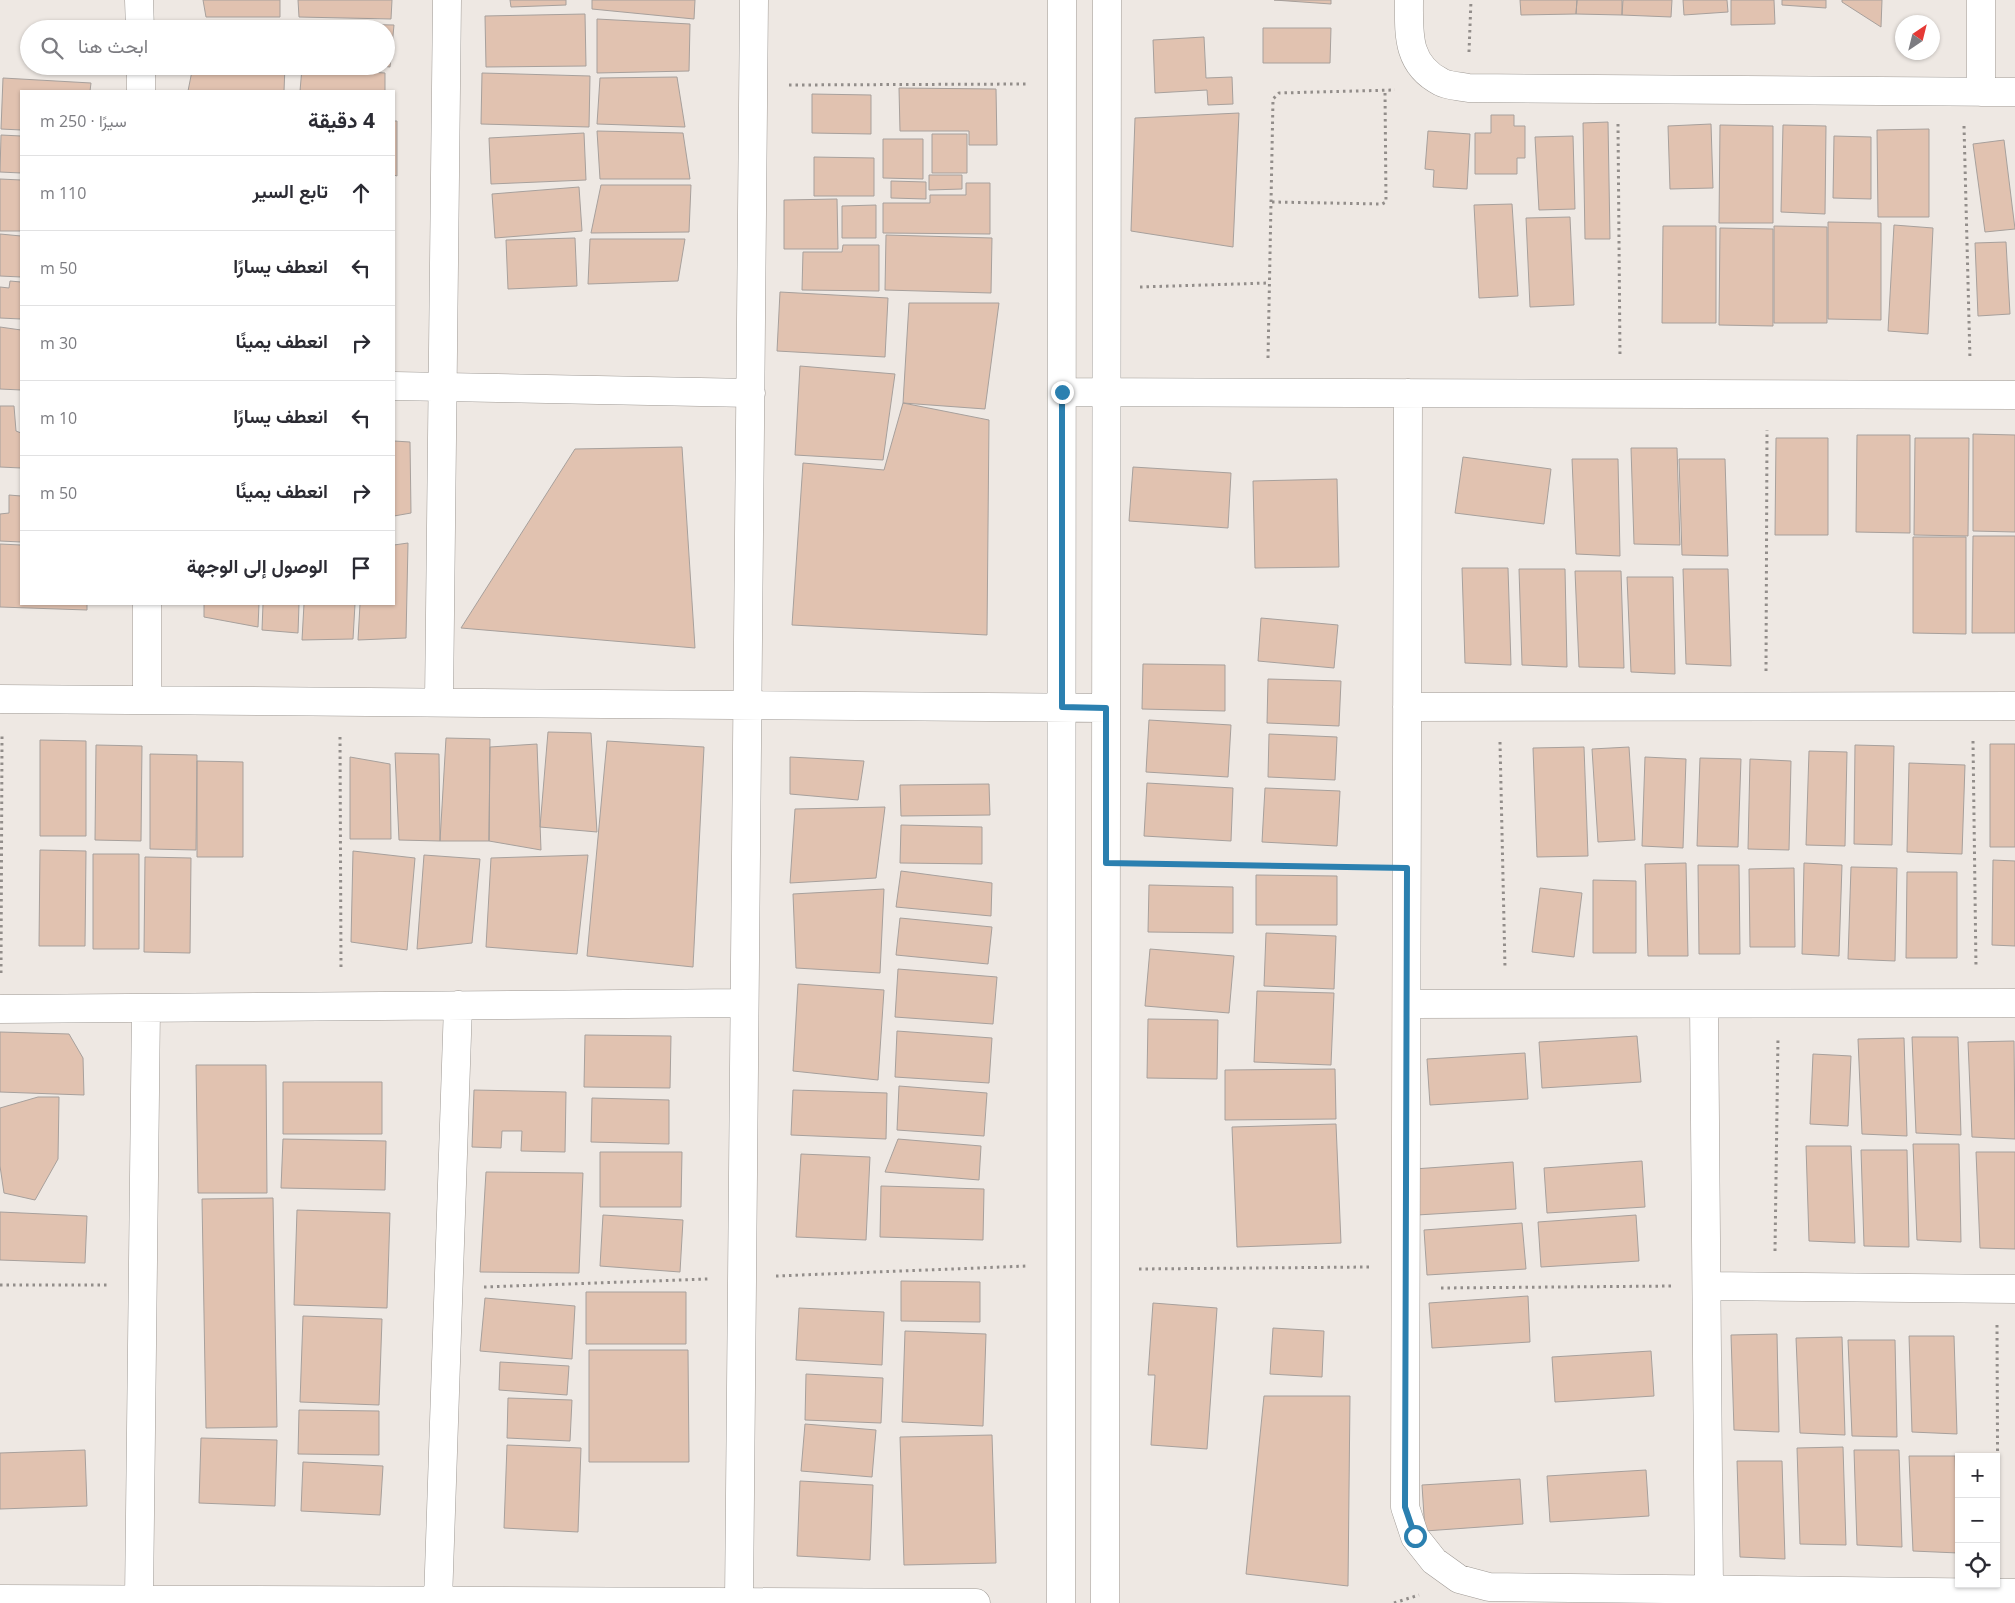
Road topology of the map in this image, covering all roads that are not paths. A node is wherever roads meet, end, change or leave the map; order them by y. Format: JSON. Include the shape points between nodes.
{"nodes":[{"id":1,"x":139,"y":0,"type":"edge"},
{"id":2,"x":447,"y":0,"type":"edge"},
{"id":3,"x":754,"y":0,"type":"edge"},
{"id":4,"x":1062,"y":0,"type":"edge"},
{"id":5,"x":1107,"y":0,"type":"edge"},
{"id":6,"x":1409,"y":0,"type":"edge"},
{"id":7,"x":1981,"y":0,"type":"edge"},
{"id":8,"x":140,"y":20,"type":"edge"},
{"id":9,"x":141,"y":75,"type":"edge"},
{"id":10,"x":141,"y":90,"type":"edge"},
{"id":11,"x":1972,"y":91,"type":"junction"},
{"id":12,"x":2015,"y":92,"type":"edge"},
{"id":13,"x":395,"y":386,"type":"edge"},
{"id":14,"x":443,"y":387,"type":"junction"},
{"id":15,"x":1062,"y":392,"type":"junction"},
{"id":16,"x":1106,"y":392,"type":"junction"},
{"id":17,"x":751,"y":394,"type":"junction"},
{"id":18,"x":1408,"y":394,"type":"junction"},
{"id":19,"x":2015,"y":395,"type":"edge"},
{"id":20,"x":147,"y":605,"type":"edge"},
{"id":21,"x":1,"y":699,"type":"edge"},
{"id":22,"x":147,"y":700,"type":"junction"},
{"id":23,"x":439,"y":702,"type":"junction"},
{"id":24,"x":747,"y":705,"type":"junction"},
{"id":25,"x":2015,"y":706,"type":"edge"},
{"id":26,"x":1062,"y":707,"type":"junction"},
{"id":27,"x":1407,"y":707,"type":"junction"},
{"id":28,"x":1106,"y":708,"type":"junction"},
{"id":29,"x":744,"y":1003,"type":"junction"},
{"id":30,"x":2015,"y":1003,"type":"edge"},
{"id":31,"x":1407,"y":1004,"type":"junction"},
{"id":32,"x":1704,"y":1004,"type":"junction"},
{"id":33,"x":458,"y":1005,"type":"junction"},
{"id":34,"x":146,"y":1008,"type":"junction"},
{"id":35,"x":1,"y":1009,"type":"edge"},
{"id":36,"x":1706,"y":1286,"type":"junction"},
{"id":37,"x":2006,"y":1289,"type":"edge"},
{"id":38,"x":1709,"y":1590,"type":"junction"},
{"id":39,"x":2007,"y":1593,"type":"edge"},
{"id":40,"x":0,"y":1599,"type":"edge"},
{"id":41,"x":139,"y":1599,"type":"junction"},
{"id":42,"x":438,"y":1601,"type":"junction"},
{"id":43,"x":739,"y":1602,"type":"edge"},
{"id":44,"x":976,"y":1603,"type":"edge"},
{"id":45,"x":1062,"y":1603,"type":"edge"},
{"id":46,"x":1105,"y":1603,"type":"edge"}],
"edges":[{"from":1,"to":8,"type":"street"},
{"from":2,"to":14,"type":"street"},
{"from":3,"to":17,"type":"street"},
{"from":4,"to":15,"type":"street"},
{"from":5,"to":16,"type":"street"},
{"from":6,"to":11,"type":"street","via":[[1409,42],[1420,66],[1442,82],[1468,88]]},
{"from":7,"to":11,"type":"street"},
{"from":9,"to":10,"type":"street"},
{"from":11,"to":12,"type":"street"},
{"from":13,"to":14,"type":"street"},
{"from":14,"to":17,"type":"street"},
{"from":14,"to":23,"type":"street"},
{"from":15,"to":16,"type":"street"},
{"from":15,"to":26,"type":"street"},
{"from":16,"to":18,"type":"street"},
{"from":16,"to":28,"type":"street"},
{"from":17,"to":24,"type":"street"},
{"from":18,"to":19,"type":"street"},
{"from":18,"to":27,"type":"street"},
{"from":20,"to":22,"type":"street"},
{"from":21,"to":22,"type":"street"},
{"from":22,"to":23,"type":"street"},
{"from":23,"to":24,"type":"street"},
{"from":24,"to":26,"type":"street"},
{"from":24,"to":29,"type":"street"},
{"from":25,"to":27,"type":"street"},
{"from":26,"to":28,"type":"street"},
{"from":26,"to":45,"type":"street"},
{"from":27,"to":31,"type":"street"},
{"from":28,"to":46,"type":"street"},
{"from":29,"to":33,"type":"street"},
{"from":29,"to":43,"type":"street"},
{"from":30,"to":32,"type":"street"},
{"from":31,"to":32,"type":"street"},
{"from":31,"to":38,"type":"street","via":[[1405,1507],[1415,1536],[1434,1561],[1459,1579],[1489,1587]]},
{"from":32,"to":36,"type":"street"},
{"from":33,"to":34,"type":"street"},
{"from":33,"to":42,"type":"street"},
{"from":34,"to":35,"type":"street"},
{"from":34,"to":41,"type":"street"},
{"from":36,"to":37,"type":"street"},
{"from":36,"to":38,"type":"street"},
{"from":38,"to":39,"type":"street"},
{"from":40,"to":41,"type":"street"},
{"from":41,"to":42,"type":"street"},
{"from":42,"to":43,"type":"street"},
{"from":43,"to":44,"type":"street"}]}
